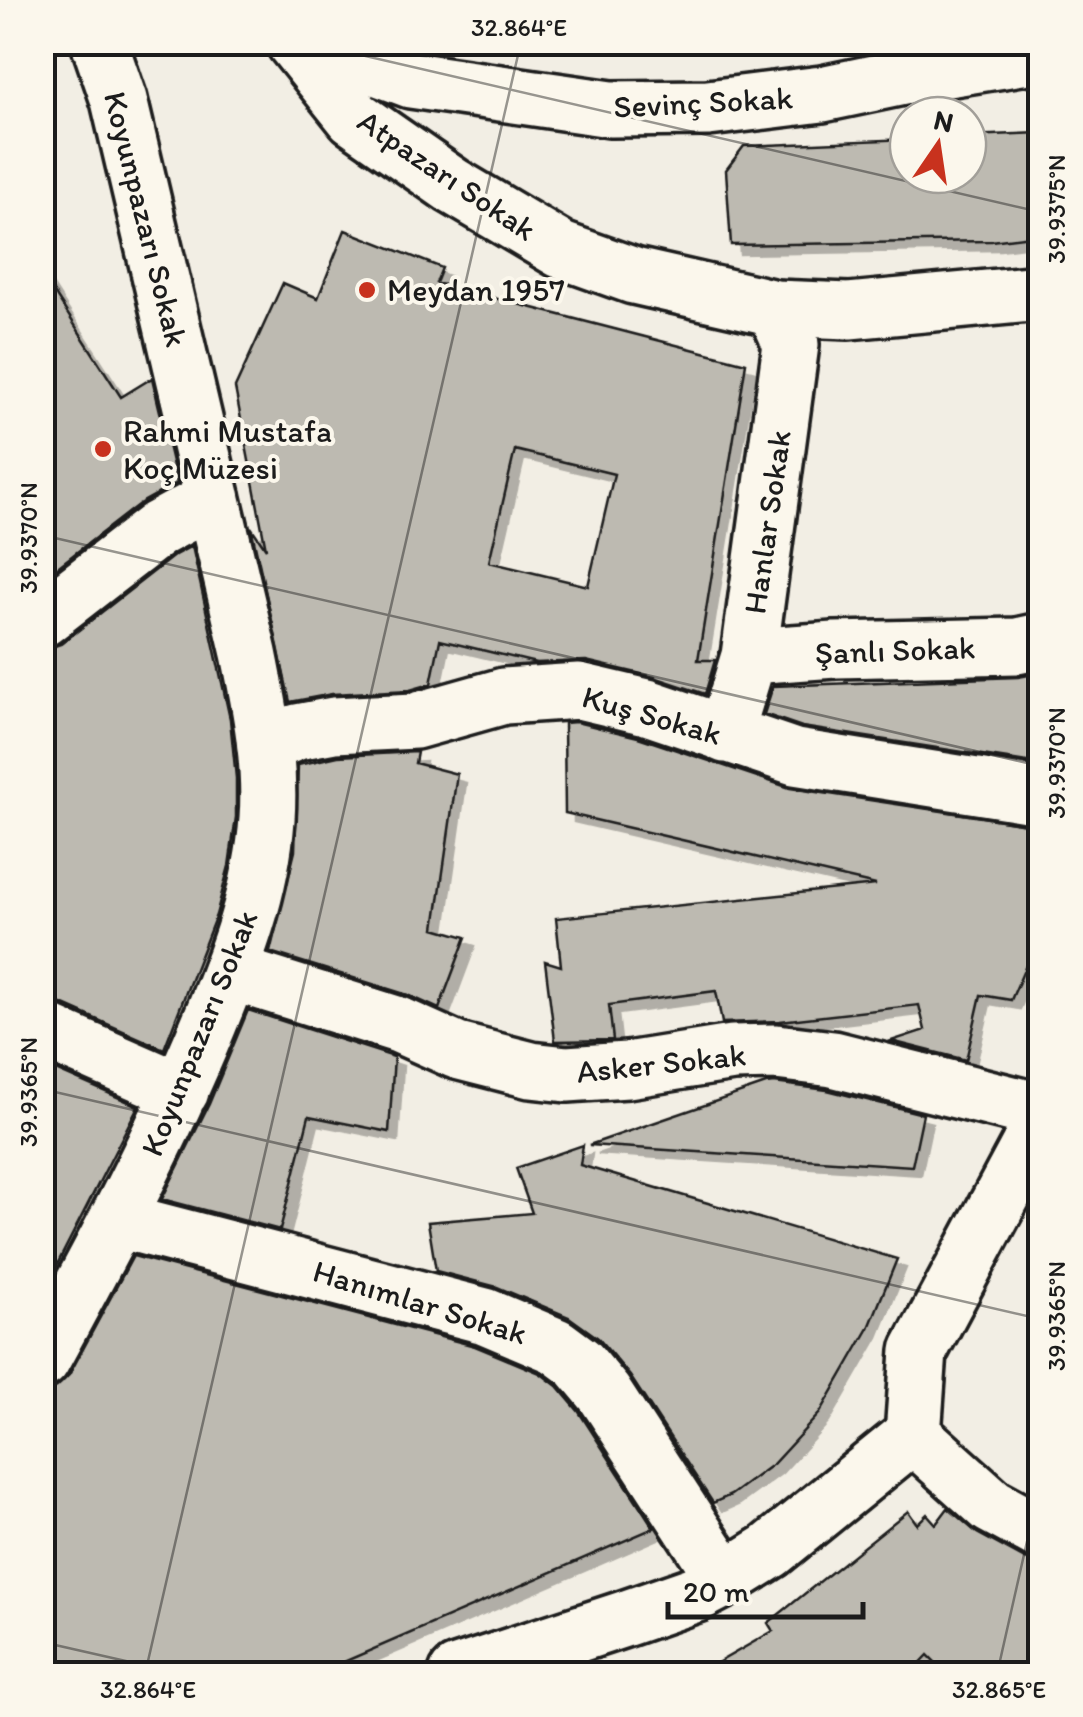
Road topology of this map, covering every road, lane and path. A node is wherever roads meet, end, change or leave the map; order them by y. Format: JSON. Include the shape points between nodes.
{"nodes":[{"id":1,"x":99,"y":42,"type":"edge"},
{"id":2,"x":294,"y":42,"type":"edge"},
{"id":3,"x":310,"y":42,"type":"edge"},
{"id":4,"x":1040,"y":54,"type":"edge"},
{"id":5,"x":941,"y":58,"type":"edge"},
{"id":6,"x":1040,"y":294,"type":"edge"},
{"id":7,"x":775,"y":308,"type":"junction"},
{"id":8,"x":213,"y":500,"type":"junction"},
{"id":9,"x":42,"y":620,"type":"edge"},
{"id":10,"x":42,"y":634,"type":"edge"},
{"id":11,"x":1040,"y":642,"type":"edge"},
{"id":12,"x":750,"y":656,"type":"junction"},
{"id":13,"x":724,"y":735,"type":"junction"},
{"id":14,"x":265,"y":745,"type":"junction"},
{"id":15,"x":1040,"y":796,"type":"edge"},
{"id":16,"x":230,"y":972,"type":"junction"},
{"id":17,"x":42,"y":1029,"type":"edge"},
{"id":18,"x":182,"y":1091,"type":"junction"},
{"id":19,"x":1040,"y":1111,"type":"edge"},
{"id":20,"x":1040,"y":1125,"type":"edge"},
{"id":21,"x":118,"y":1220,"type":"junction"},
{"id":22,"x":42,"y":1360,"type":"edge"},
{"id":23,"x":913,"y":1435,"type":"junction"},
{"id":24,"x":1040,"y":1532,"type":"edge"},
{"id":25,"x":725,"y":1579,"type":"junction"},
{"id":26,"x":456,"y":1674,"type":"edge"}],
"edges":[{"from":1,"to":8,"type":"street","name":"Koyunpazarı Sokak","via":[[119,100]]},
{"from":2,"to":7,"type":"street","name":"Atpazarı Sokak","via":[[354,117],[561,250],[634,276]]},
{"from":3,"to":5,"type":"street","name":"Sevinç Sokak","via":[[410,80],[611,109],[708,108],[822,94]]},
{"from":4,"to":5,"type":"street","name":"Sevinç Sokak"},
{"from":6,"to":7,"type":"street","name":"Atpazarı Sokak","via":[[849,311]]},
{"from":7,"to":12,"type":"street","name":"Hanlar Sokak","via":[[791,344]]},
{"from":8,"to":9,"type":"street","via":[[158,529]]},
{"from":8,"to":10,"type":"street"},
{"from":8,"to":14,"type":"street","name":"Koyunpazarı Sokak"},
{"from":11,"to":12,"type":"street","name":"Şanlı Sokak"},
{"from":12,"to":13,"type":"street","name":"Hanlar Sokak"},
{"from":13,"to":14,"type":"street","name":"Kuş Sokak","via":[[579,691],[504,696],[415,721],[296,732]]},
{"from":13,"to":15,"type":"street","name":"Kuş Sokak","via":[[795,757]]},
{"from":14,"to":16,"type":"street","name":"Koyunpazarı Sokak","via":[[267,818],[258,880]]},
{"from":16,"to":18,"type":"street","name":"Koyunpazarı Sokak"},
{"from":16,"to":19,"type":"street","name":"Asker Sokak","via":[[531,1070],[627,1070],[776,1052],[833,1059]]},
{"from":17,"to":18,"type":"street"},
{"from":18,"to":21,"type":"street","name":"Koyunpazarı Sokak"},
{"from":20,"to":23,"type":"street","via":[[919,1351]]},
{"from":21,"to":22,"type":"street","name":"Koyunpazarı Sokak"},
{"from":21,"to":25,"type":"street","name":"Hanımlar Sokak","via":[[485,1316],[556,1346],[604,1393]]},
{"from":23,"to":24,"type":"street","via":[[992,1506]]},
{"from":23,"to":25,"type":"street","via":[[770,1551]]},
{"from":25,"to":26,"type":"street"}]}
